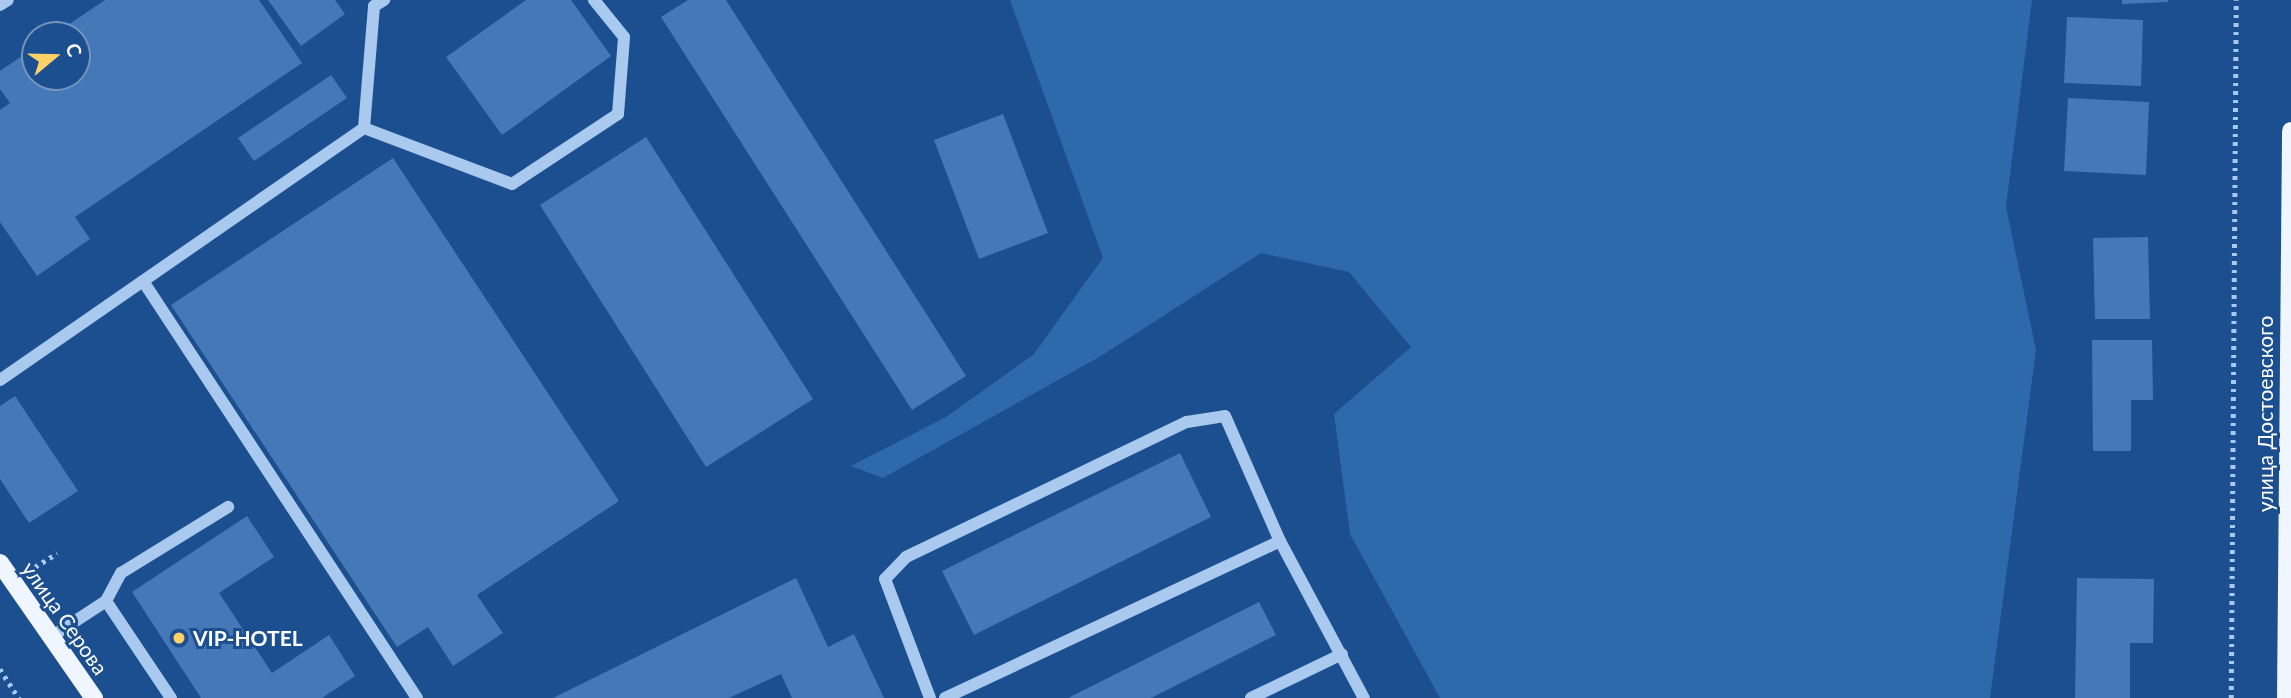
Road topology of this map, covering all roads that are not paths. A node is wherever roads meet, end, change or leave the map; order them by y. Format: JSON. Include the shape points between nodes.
{"nodes":[{"id":1,"x":8,"y":0,"type":"edge"},
{"id":2,"x":384,"y":0,"type":"edge"},
{"id":3,"x":594,"y":0,"type":"edge"},
{"id":4,"x":0,"y":5,"type":"edge"},
{"id":5,"x":364,"y":128,"type":"junction"},
{"id":6,"x":2291,"y":131,"type":"edge"},
{"id":7,"x":142,"y":281,"type":"junction"},
{"id":8,"x":2289,"y":333,"type":"edge"},
{"id":9,"x":0,"y":380,"type":"edge"},
{"id":10,"x":228,"y":507,"type":"dead end"},
{"id":11,"x":1280,"y":541,"type":"junction"},
{"id":12,"x":0,"y":563,"type":"edge"},
{"id":13,"x":106,"y":601,"type":"junction"},
{"id":14,"x":51,"y":637,"type":"junction"},
{"id":15,"x":1342,"y":654,"type":"junction"},
{"id":16,"x":94,"y":698,"type":"edge"},
{"id":17,"x":171,"y":698,"type":"edge"},
{"id":18,"x":416,"y":698,"type":"edge"},
{"id":19,"x":930,"y":698,"type":"edge"},
{"id":20,"x":945,"y":698,"type":"edge"},
{"id":21,"x":1251,"y":698,"type":"edge"},
{"id":22,"x":1364,"y":698,"type":"edge"},
{"id":23,"x":2286,"y":698,"type":"edge"}],
"edges":[{"from":1,"to":4,"type":"street"},
{"from":2,"to":5,"type":"street","via":[[374,6]]},
{"from":3,"to":5,"type":"street","via":[[624,37],[618,114],[512,184]]},
{"from":5,"to":7,"type":"street"},
{"from":6,"to":8,"type":"main road","name":"улица Достоевского"},
{"from":7,"to":9,"type":"street"},
{"from":7,"to":18,"type":"street"},
{"from":8,"to":23,"type":"main road","name":"улица Достоевского"},
{"from":10,"to":13,"type":"street","via":[[121,573]]},
{"from":11,"to":15,"type":"street"},
{"from":11,"to":19,"type":"street","via":[[1225,416],[1187,422],[906,557],[892,572],[886,579]]},
{"from":11,"to":20,"type":"street"},
{"from":12,"to":14,"type":"main road","name":"улица Серова"},
{"from":13,"to":14,"type":"street"},
{"from":13,"to":17,"type":"street"},
{"from":14,"to":16,"type":"main road","name":"улица Серова"},
{"from":15,"to":21,"type":"street"},
{"from":15,"to":22,"type":"street"}]}
